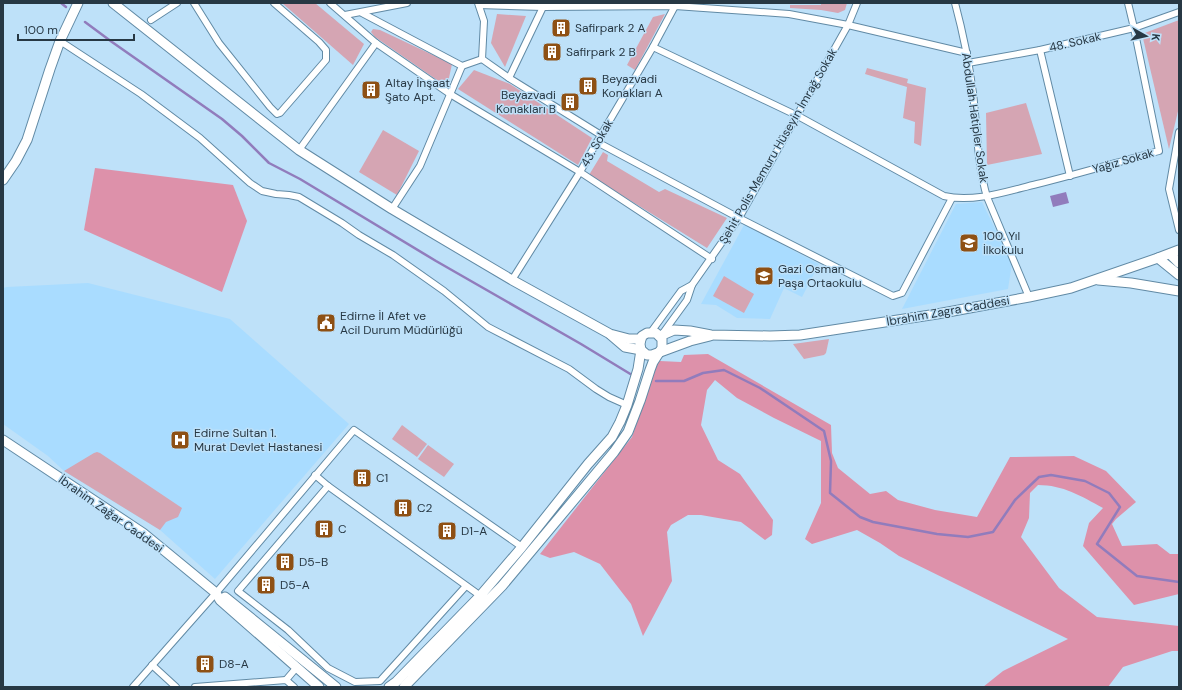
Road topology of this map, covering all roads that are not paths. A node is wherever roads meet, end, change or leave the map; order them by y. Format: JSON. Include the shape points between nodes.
{"nodes":[{"id":1,"x":78,"y":3,"type":"edge"},
{"id":2,"x":113,"y":3,"type":"edge"},
{"id":3,"x":178,"y":3,"type":"edge"},
{"id":4,"x":194,"y":3,"type":"edge"},
{"id":5,"x":274,"y":3,"type":"edge"},
{"id":6,"x":330,"y":3,"type":"edge"},
{"id":7,"x":407,"y":3,"type":"edge"},
{"id":8,"x":857,"y":3,"type":"edge"},
{"id":9,"x":955,"y":3,"type":"edge"},
{"id":10,"x":1128,"y":3,"type":"edge"},
{"id":11,"x":479,"y":4,"type":"edge"},
{"id":12,"x":676,"y":4,"type":"edge"},
{"id":13,"x":558,"y":5,"type":"edge"},
{"id":14,"x":543,"y":7,"type":"junction"},
{"id":15,"x":1179,"y":12,"type":"edge"},
{"id":16,"x":362,"y":13,"type":"junction"},
{"id":17,"x":345,"y":15,"type":"junction"},
{"id":18,"x":151,"y":20,"type":"dead end"},
{"id":19,"x":848,"y":25,"type":"junction"},
{"id":20,"x":1134,"y":28,"type":"junction"},
{"id":21,"x":60,"y":41,"type":"junction"},
{"id":22,"x":376,"y":43,"type":"junction"},
{"id":23,"x":653,"y":47,"type":"junction"},
{"id":24,"x":1040,"y":50,"type":"junction"},
{"id":25,"x":967,"y":53,"type":"junction"},
{"id":26,"x":482,"y":59,"type":"junction"},
{"id":27,"x":968,"y":63,"type":"junction"},
{"id":28,"x":462,"y":66,"type":"junction"},
{"id":29,"x":509,"y":78,"type":"junction"},
{"id":30,"x":450,"y":94,"type":"junction"},
{"id":31,"x":798,"y":116,"type":"junction"},
{"id":32,"x":1179,"y":132,"type":"edge"},
{"id":33,"x":601,"y":135,"type":"junction"},
{"id":34,"x":597,"y":142,"type":"junction"},
{"id":35,"x":299,"y":150,"type":"junction"},
{"id":36,"x":580,"y":172,"type":"junction"},
{"id":37,"x":1070,"y":176,"type":"junction"},
{"id":38,"x":3,"y":180,"type":"edge"},
{"id":39,"x":987,"y":197,"type":"junction"},
{"id":40,"x":952,"y":198,"type":"junction"},
{"id":41,"x":392,"y":209,"type":"junction"},
{"id":42,"x":739,"y":218,"type":"junction"},
{"id":43,"x":1179,"y":230,"type":"edge"},
{"id":44,"x":1179,"y":250,"type":"edge"},
{"id":45,"x":1170,"y":254,"type":"junction"},
{"id":46,"x":712,"y":258,"type":"junction"},
{"id":47,"x":1158,"y":258,"type":"junction"},
{"id":48,"x":1179,"y":263,"type":"edge"},
{"id":49,"x":1179,"y":275,"type":"edge"},
{"id":50,"x":512,"y":280,"type":"junction"},
{"id":51,"x":1094,"y":280,"type":"junction"},
{"id":52,"x":692,"y":284,"type":"junction"},
{"id":53,"x":1179,"y":291,"type":"edge"},
{"id":54,"x":1029,"y":297,"type":"junction"},
{"id":55,"x":651,"y":332,"type":"junction"},
{"id":56,"x":610,"y":334,"type":"junction"},
{"id":57,"x":711,"y":335,"type":"junction"},
{"id":58,"x":660,"y":336,"type":"junction"},
{"id":59,"x":641,"y":339,"type":"junction"},
{"id":60,"x":641,"y":350,"type":"junction"},
{"id":61,"x":658,"y":353,"type":"junction"},
{"id":62,"x":627,"y":405,"type":"junction"},
{"id":63,"x":3,"y":440,"type":"edge"},
{"id":64,"x":315,"y":475,"type":"junction"},
{"id":65,"x":328,"y":486,"type":"junction"},
{"id":66,"x":522,"y":547,"type":"junction"},
{"id":67,"x":466,"y":586,"type":"junction"},
{"id":68,"x":216,"y":593,"type":"junction"},
{"id":69,"x":484,"y":599,"type":"junction"},
{"id":70,"x":152,"y":666,"type":"junction"},
{"id":71,"x":296,"y":667,"type":"junction"},
{"id":72,"x":286,"y":680,"type":"junction"},
{"id":73,"x":133,"y":687,"type":"edge"},
{"id":74,"x":176,"y":687,"type":"edge"},
{"id":75,"x":195,"y":687,"type":"edge"},
{"id":76,"x":294,"y":687,"type":"edge"},
{"id":77,"x":319,"y":687,"type":"edge"},
{"id":78,"x":336,"y":687,"type":"edge"},
{"id":79,"x":389,"y":687,"type":"edge"},
{"id":80,"x":404,"y":687,"type":"edge"}],
"edges":[{"from":1,"to":21,"type":"main road"},
{"from":2,"to":35,"type":"main road"},
{"from":3,"to":18,"type":"street"},
{"from":4,"to":5,"type":"street","via":[[219,43],[277,114],[326,60],[326,50]]},
{"from":6,"to":17,"type":"street"},
{"from":7,"to":16,"type":"street"},
{"from":8,"to":19,"type":"street","name":"Şehit Polis Memuru Hüseyin İmrağ Sokak"},
{"from":9,"to":25,"type":"street","name":"Abdullah Hatipler Sokak"},
{"from":10,"to":20,"type":"street","name":"Yağız Sokak"},
{"from":11,"to":14,"type":"street"},
{"from":11,"to":26,"type":"street","via":[[484,21]]},
{"from":12,"to":13,"type":"street"},
{"from":12,"to":19,"type":"street","via":[[789,14]]},
{"from":12,"to":23,"type":"street","name":"43. Sokak"},
{"from":13,"to":14,"type":"street"},
{"from":14,"to":29,"type":"street"},
{"from":15,"to":20,"type":"street","name":"48. Sokak"},
{"from":16,"to":17,"type":"street"},
{"from":16,"to":28,"type":"street"},
{"from":17,"to":22,"type":"street"},
{"from":19,"to":25,"type":"street"},
{"from":19,"to":31,"type":"street","name":"Şehit Polis Memuru Hüseyin İmrağ Sokak"},
{"from":20,"to":24,"type":"street","name":"48. Sokak"},
{"from":20,"to":37,"type":"street","name":"Yağız Sokak","via":[[1159,151]]},
{"from":21,"to":38,"type":"main road","via":[[27,140]]},
{"from":21,"to":62,"type":"street","via":[[141,94],[200,138],[262,191],[299,197],[393,255],[444,291],[488,328],[569,369],[596,389]]},
{"from":22,"to":30,"type":"street"},
{"from":22,"to":35,"type":"street"},
{"from":23,"to":31,"type":"street"},
{"from":23,"to":33,"type":"street","name":"43. Sokak"},
{"from":24,"to":27,"type":"street","name":"48. Sokak"},
{"from":24,"to":37,"type":"street"},
{"from":25,"to":27,"type":"street","name":"Abdullah Hatipler Sokak"},
{"from":26,"to":28,"type":"street"},
{"from":26,"to":29,"type":"street"},
{"from":27,"to":39,"type":"street","name":"Abdullah Hatipler Sokak"},
{"from":28,"to":30,"type":"street"},
{"from":29,"to":33,"type":"street"},
{"from":30,"to":36,"type":"street"},
{"from":30,"to":41,"type":"street","via":[[420,166]]},
{"from":31,"to":40,"type":"street"},
{"from":31,"to":42,"type":"street","name":"Şehit Polis Memuru Hüseyin İmrağ Sokak"},
{"from":32,"to":43,"type":"street","via":[[1169,189]]},
{"from":33,"to":34,"type":"street","name":"43. Sokak"},
{"from":34,"to":36,"type":"street","name":"43. Sokak"},
{"from":34,"to":42,"type":"street"},
{"from":35,"to":41,"type":"main road"},
{"from":36,"to":46,"type":"street"},
{"from":36,"to":50,"type":"street","name":"43. Sokak"},
{"from":37,"to":39,"type":"street","name":"Yağız Sokak"},
{"from":39,"to":40,"type":"street","name":"Yağız Sokak"},
{"from":39,"to":54,"type":"street","name":"Abdullah Hatipler Sokak"},
{"from":40,"to":42,"type":"street","via":[[902,293],[893,296]]},
{"from":41,"to":50,"type":"main road"},
{"from":42,"to":46,"type":"street","name":"Şehit Polis Memuru Hüseyin İmrağ Sokak"},
{"from":44,"to":45,"type":"main road","name":"İbrahim Zagra Caddesi"},
{"from":45,"to":47,"type":"main road","name":"İbrahim Zagra Caddesi"},
{"from":45,"to":48,"type":"main road"},
{"from":46,"to":52,"type":"street","name":"Şehit Polis Memuru Hüseyin İmrağ Sokak"},
{"from":47,"to":49,"type":"main road"},
{"from":47,"to":51,"type":"main road","name":"İbrahim Zagra Caddesi"},
{"from":50,"to":56,"type":"main road"},
{"from":51,"to":53,"type":"main road"},
{"from":51,"to":54,"type":"main road","name":"İbrahim Zagra Caddesi"},
{"from":52,"to":55,"type":"street","via":[[681,291]]},
{"from":52,"to":58,"type":"street","via":[[688,300]]},
{"from":54,"to":57,"type":"main road","name":"İbrahim Zagra Caddesi","via":[[800,335]]},
{"from":55,"to":58,"type":"main road"},
{"from":55,"to":59,"type":"main road","via":[[644,334]]},
{"from":56,"to":59,"type":"main road"},
{"from":56,"to":60,"type":"main road","via":[[625,347]]},
{"from":57,"to":58,"type":"main road","name":"İbrahim Zagra Caddesi","via":[[690,330],[674,330]]},
{"from":57,"to":61,"type":"main road","name":"İbrahim Zagra Caddesi"},
{"from":58,"to":61,"type":"main road","via":[[663,344]]},
{"from":59,"to":60,"type":"main road"},
{"from":60,"to":61,"type":"main road","via":[[649,355]]},
{"from":60,"to":62,"type":"main road"},
{"from":61,"to":69,"type":"main road","via":[[628,432],[614,452],[502,586]]},
{"from":62,"to":66,"type":"main road","via":[[612,437]]},
{"from":63,"to":68,"type":"main road","name":"İbrahim Zağar Caddesi","via":[[148,537]]},
{"from":64,"to":65,"type":"street"},
{"from":64,"to":66,"type":"street","via":[[354,430]]},
{"from":64,"to":68,"type":"street"},
{"from":65,"to":67,"type":"street"},
{"from":65,"to":67,"type":"street","via":[[238,590],[288,630],[328,668],[355,682],[380,681]]},
{"from":66,"to":69,"type":"main road"},
{"from":67,"to":69,"type":"street"},
{"from":68,"to":70,"type":"street"},
{"from":68,"to":71,"type":"main road","name":"İbrahim Zağar Caddesi","via":[[220,600]]},
{"from":68,"to":78,"type":"main road","name":"İbrahim Zağar Caddesi","via":[[222,594]]},
{"from":69,"to":79,"type":"main road"},
{"from":69,"to":80,"type":"main road"},
{"from":70,"to":73,"type":"street"},
{"from":70,"to":74,"type":"street"},
{"from":71,"to":72,"type":"street"},
{"from":71,"to":77,"type":"main road","name":"İbrahim Zağar Caddesi"},
{"from":72,"to":75,"type":"street"},
{"from":72,"to":76,"type":"street"}]}
